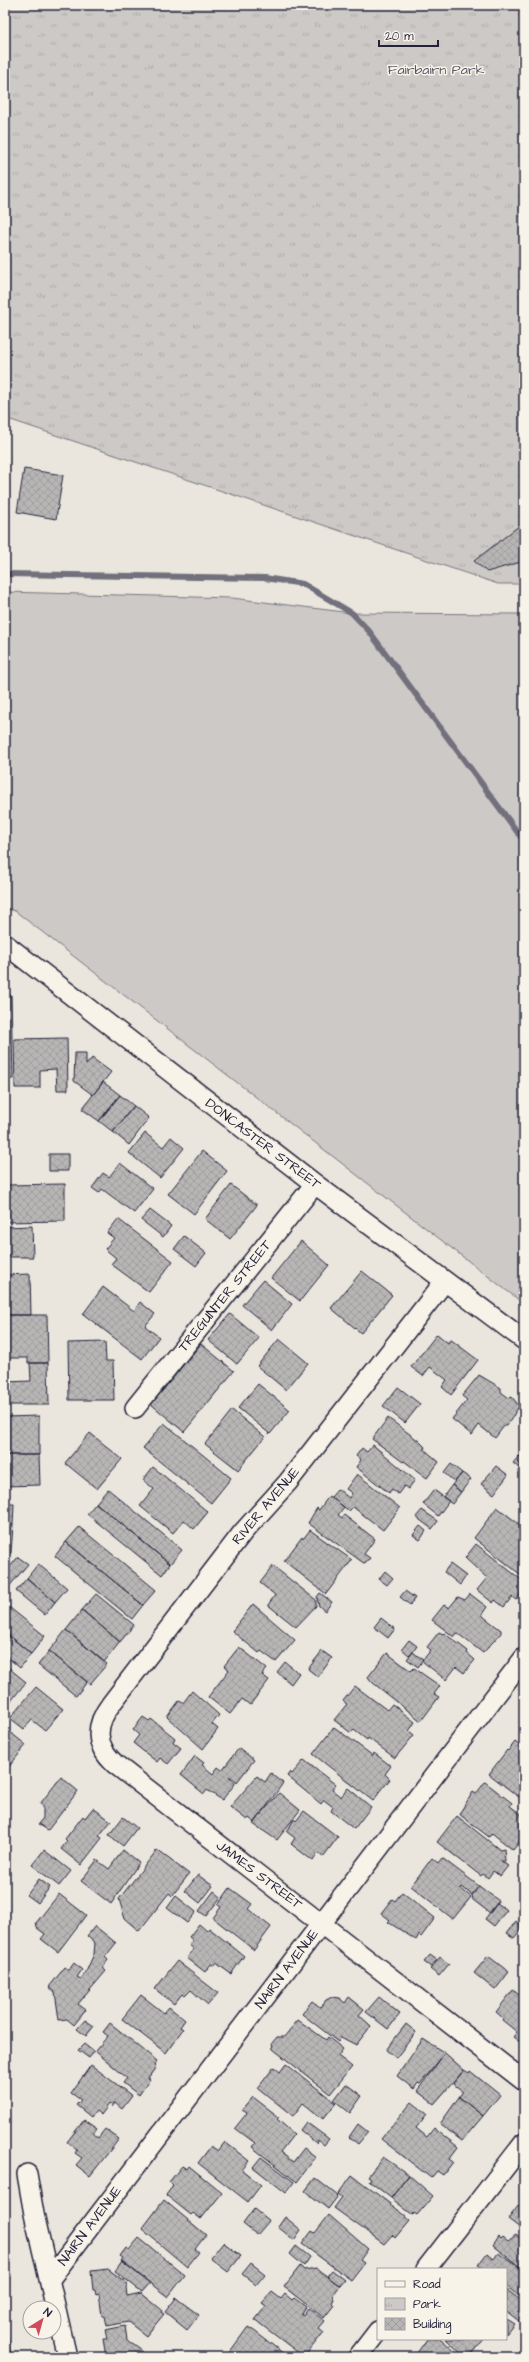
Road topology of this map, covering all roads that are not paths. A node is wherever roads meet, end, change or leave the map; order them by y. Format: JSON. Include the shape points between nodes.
{"nodes":[{"id":1,"x":5,"y":944,"type":"edge"},
{"id":2,"x":315,"y":1184,"type":"junction"},
{"id":3,"x":445,"y":1281,"type":"junction"},
{"id":4,"x":524,"y":1340,"type":"edge"},
{"id":5,"x":135,"y":1408,"type":"dead end"},
{"id":6,"x":524,"y":1658,"type":"edge"},
{"id":7,"x":98,"y":1736,"type":"joint"},
{"id":8,"x":322,"y":1923,"type":"junction"},
{"id":9,"x":524,"y":2081,"type":"edge"},
{"id":10,"x":524,"y":2143,"type":"edge"},
{"id":11,"x":27,"y":2174,"type":"dead end"},
{"id":12,"x":427,"y":2268,"type":"edge"},
{"id":13,"x":50,"y":2278,"type":"junction"},
{"id":14,"x":377,"y":2332,"type":"edge"},
{"id":15,"x":67,"y":2357,"type":"edge"},
{"id":16,"x":358,"y":2357,"type":"edge"}],
"edges":[{"from":1,"to":2,"type":"street","name":"DONCASTER STREET"},
{"from":2,"to":3,"type":"street","name":"DONCASTER STREET"},
{"from":2,"to":5,"type":"street","name":"TREGUNTER STREET"},
{"from":3,"to":4,"type":"street","name":"DONCASTER STREET"},
{"from":3,"to":7,"type":"street","name":"RIVER AVENUE","via":[[288,1482],[243,1532],[103,1714]]},
{"from":6,"to":8,"type":"street","name":"NAIRN AVENUE"},
{"from":7,"to":8,"type":"street","name":"JAMES STREET","via":[[104,1752],[115,1764]]},
{"from":8,"to":9,"type":"street","name":"JAMES STREET"},
{"from":8,"to":13,"type":"street","name":"NAIRN AVENUE"},
{"from":10,"to":12,"type":"street"},
{"from":11,"to":13,"type":"street"},
{"from":13,"to":15,"type":"street"},
{"from":14,"to":16,"type":"street"}]}
